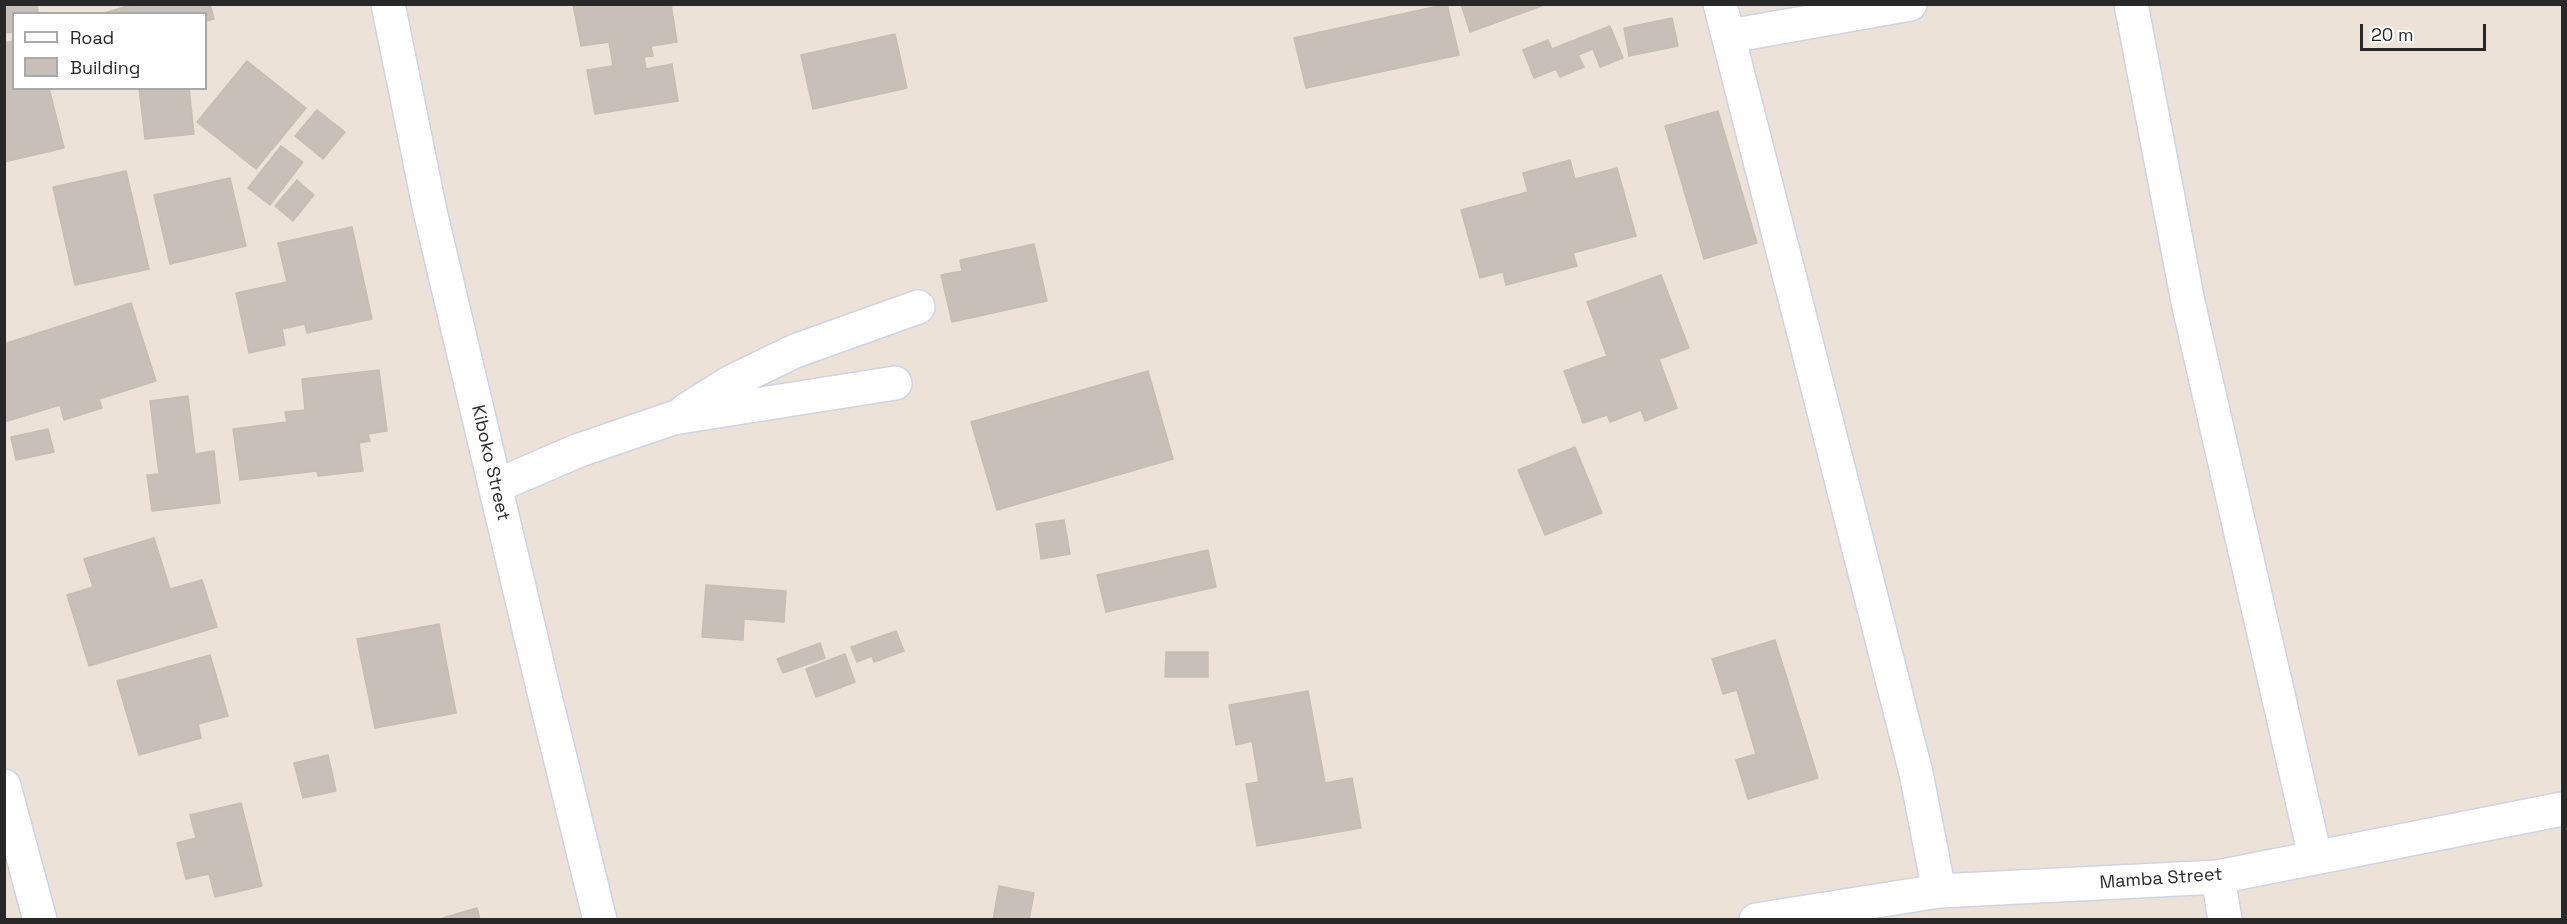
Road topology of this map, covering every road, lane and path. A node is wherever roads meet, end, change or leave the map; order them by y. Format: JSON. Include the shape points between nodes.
{"nodes":[{"id":1,"x":388,"y":4,"type":"edge"},
{"id":2,"x":1720,"y":4,"type":"edge"},
{"id":3,"x":1910,"y":4,"type":"edge"},
{"id":4,"x":2131,"y":4,"type":"edge"},
{"id":5,"x":1730,"y":36,"type":"junction"},
{"id":6,"x":918,"y":307,"type":"dead end"},
{"id":7,"x":895,"y":383,"type":"dead end"},
{"id":8,"x":673,"y":418,"type":"junction"},
{"id":9,"x":496,"y":486,"type":"junction"},
{"id":10,"x":4,"y":786,"type":"edge"},
{"id":11,"x":2562,"y":809,"type":"edge"},
{"id":12,"x":2315,"y":856,"type":"junction"},
{"id":13,"x":2218,"y":877,"type":"junction"},
{"id":14,"x":1939,"y":891,"type":"junction"},
{"id":15,"x":40,"y":920,"type":"edge"},
{"id":16,"x":600,"y":920,"type":"edge"},
{"id":17,"x":1756,"y":920,"type":"edge"},
{"id":18,"x":2225,"y":920,"type":"edge"}],
"edges":[{"from":1,"to":9,"type":"street","name":"Kiboko Street","via":[[430,211]]},
{"from":2,"to":5,"type":"street"},
{"from":3,"to":5,"type":"street"},
{"from":4,"to":12,"type":"street","via":[[2188,302]]},
{"from":5,"to":14,"type":"street","via":[[1916,772]]},
{"from":6,"to":8,"type":"street","via":[[795,351],[731,382]]},
{"from":7,"to":8,"type":"street"},
{"from":8,"to":9,"type":"street","via":[[577,451]]},
{"from":9,"to":16,"type":"street","name":"Kiboko Street"},
{"from":10,"to":15,"type":"street"},
{"from":11,"to":12,"type":"street","name":"Mamba Street"},
{"from":12,"to":13,"type":"street","name":"Mamba Street"},
{"from":13,"to":14,"type":"street","name":"Mamba Street"},
{"from":13,"to":18,"type":"street"},
{"from":14,"to":17,"type":"street","name":"Mamba Street"}]}
